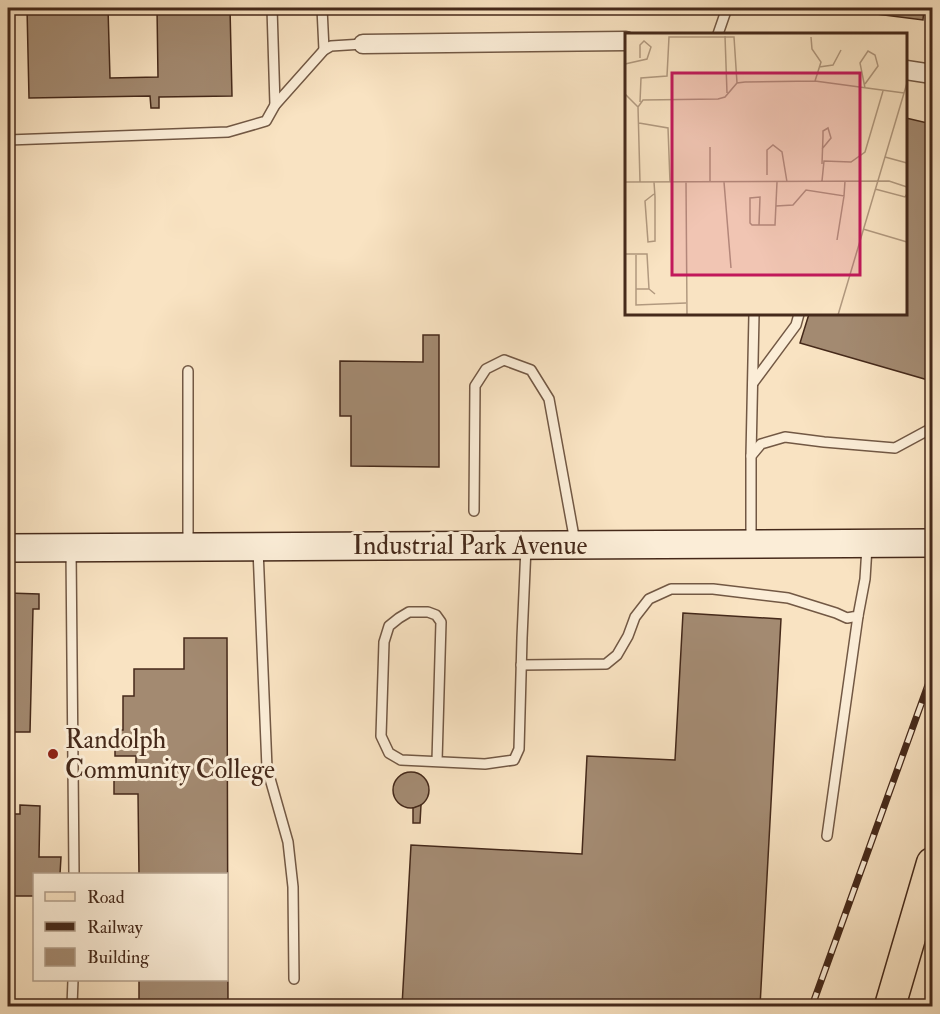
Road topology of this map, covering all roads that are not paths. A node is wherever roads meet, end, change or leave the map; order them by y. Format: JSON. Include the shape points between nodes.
{"nodes":[{"id":1,"x":272,"y":8,"type":"edge"},
{"id":2,"x":322,"y":8,"type":"edge"},
{"id":3,"x":727,"y":8,"type":"edge"},
{"id":4,"x":718,"y":33,"type":"edge"},
{"id":5,"x":625,"y":41,"type":"edge"},
{"id":6,"x":363,"y":44,"type":"joint"},
{"id":7,"x":324,"y":50,"type":"junction"},
{"id":8,"x":907,"y":70,"type":"edge"},
{"id":9,"x":933,"y":74,"type":"edge"},
{"id":10,"x":275,"y":105,"type":"junction"},
{"id":11,"x":8,"y":140,"type":"edge"},
{"id":12,"x":754,"y":315,"type":"edge"},
{"id":13,"x":799,"y":315,"type":"edge"},
{"id":14,"x":188,"y":371,"type":"dead end"},
{"id":15,"x":753,"y":383,"type":"junction"},
{"id":16,"x":933,"y":428,"type":"edge"},
{"id":17,"x":751,"y":456,"type":"junction"},
{"id":18,"x":474,"y":511,"type":"dead end"},
{"id":19,"x":867,"y":543,"type":"junction"},
{"id":20,"x":933,"y":543,"type":"edge"},
{"id":21,"x":751,"y":544,"type":"junction"},
{"id":22,"x":526,"y":545,"type":"junction"},
{"id":23,"x":576,"y":545,"type":"junction"},
{"id":24,"x":258,"y":546,"type":"junction"},
{"id":25,"x":71,"y":547,"type":"junction"},
{"id":26,"x":188,"y":547,"type":"junction"},
{"id":27,"x":8,"y":548,"type":"edge"},
{"id":28,"x":858,"y":616,"type":"junction"},
{"id":29,"x":521,"y":665,"type":"junction"},
{"id":30,"x":437,"y":761,"type":"junction"},
{"id":31,"x":826,"y":836,"type":"dead end"},
{"id":32,"x":933,"y":863,"type":"edge"},
{"id":33,"x":74,"y":873,"type":"edge"},
{"id":34,"x":294,"y":979,"type":"dead end"},
{"id":35,"x":73,"y":981,"type":"edge"},
{"id":36,"x":72,"y":1006,"type":"edge"},
{"id":37,"x":890,"y":1006,"type":"edge"}],
"edges":[{"from":1,"to":10,"type":"lane"},
{"from":2,"to":7,"type":"lane"},
{"from":3,"to":4,"type":"lane"},
{"from":5,"to":6,"type":"street"},
{"from":6,"to":7,"type":"lane"},
{"from":7,"to":10,"type":"lane"},
{"from":8,"to":9,"type":"street"},
{"from":10,"to":11,"type":"lane","via":[[266,122],[228,132]]},
{"from":12,"to":15,"type":"lane"},
{"from":13,"to":15,"type":"lane","via":[[796,325]]},
{"from":14,"to":26,"type":"lane"},
{"from":15,"to":17,"type":"lane"},
{"from":16,"to":17,"type":"lane","via":[[896,448],[785,437],[761,444]]},
{"from":17,"to":21,"type":"lane"},
{"from":18,"to":23,"type":"lane","via":[[475,386],[486,369],[504,360],[531,370],[549,399]]},
{"from":19,"to":20,"type":"street","name":"Industrial Park Avenue"},
{"from":19,"to":21,"type":"street","name":"Industrial Park Avenue"},
{"from":19,"to":28,"type":"lane"},
{"from":21,"to":23,"type":"street","name":"Industrial Park Avenue"},
{"from":22,"to":23,"type":"street","name":"Industrial Park Avenue"},
{"from":22,"to":24,"type":"street","name":"Industrial Park Avenue"},
{"from":22,"to":29,"type":"lane"},
{"from":24,"to":26,"type":"street","name":"Industrial Park Avenue"},
{"from":24,"to":34,"type":"lane","via":[[267,768],[288,843],[293,887]]},
{"from":25,"to":26,"type":"street","name":"Industrial Park Avenue"},
{"from":25,"to":27,"type":"street","name":"Industrial Park Avenue"},
{"from":25,"to":33,"type":"lane"},
{"from":28,"to":29,"type":"lane","via":[[847,618],[788,598],[713,589],[671,589],[649,599],[635,617],[617,655],[606,664]]},
{"from":28,"to":31,"type":"lane"},
{"from":29,"to":30,"type":"lane","via":[[519,750],[514,760],[485,764]]},
{"from":30,"to":30,"type":"lane","via":[[401,760],[389,753],[381,736],[384,642],[389,626],[409,612],[428,612],[441,622]]},
{"from":32,"to":37,"type":"main road"},
{"from":35,"to":36,"type":"lane"}]}
